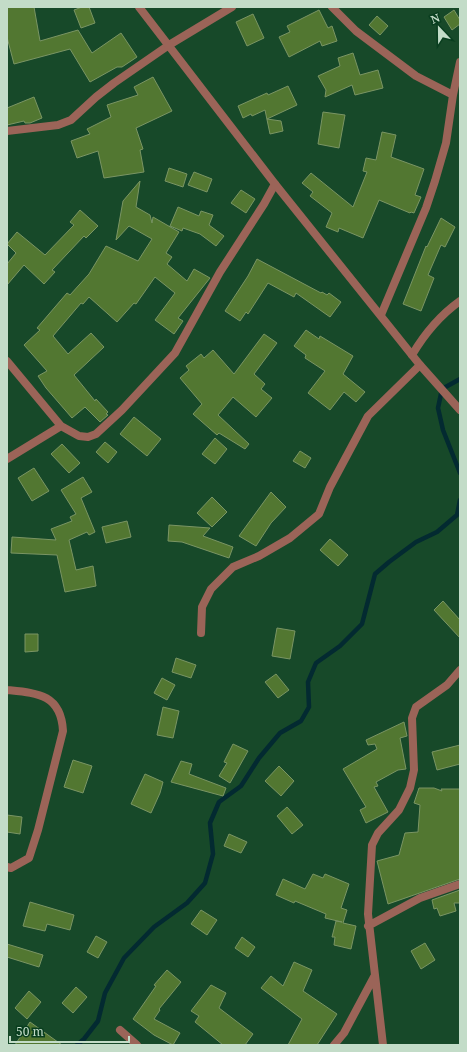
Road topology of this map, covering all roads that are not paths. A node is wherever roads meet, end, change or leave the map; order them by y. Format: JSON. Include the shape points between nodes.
{"nodes":[{"id":1,"x":139,"y":7,"type":"edge"},
{"id":2,"x":232,"y":7,"type":"edge"},
{"id":3,"x":332,"y":7,"type":"edge"},
{"id":4,"x":169,"y":46,"type":"junction"},
{"id":5,"x":460,"y":62,"type":"edge"},
{"id":6,"x":453,"y":95,"type":"junction"},
{"id":7,"x":7,"y":131,"type":"edge"},
{"id":8,"x":275,"y":184,"type":"junction"},
{"id":9,"x":460,"y":301,"type":"edge"},
{"id":10,"x":381,"y":316,"type":"junction"},
{"id":11,"x":412,"y":355,"type":"junction"},
{"id":12,"x":7,"y":361,"type":"edge"},
{"id":13,"x":420,"y":364,"type":"junction"},
{"id":14,"x":460,"y":410,"type":"edge"},
{"id":15,"x":61,"y":426,"type":"junction"},
{"id":16,"x":7,"y":459,"type":"edge"},
{"id":17,"x":201,"y":633,"type":"dead end"},
{"id":18,"x":460,"y":670,"type":"edge"},
{"id":19,"x":7,"y":690,"type":"edge"},
{"id":20,"x":7,"y":867,"type":"edge"},
{"id":21,"x":460,"y":884,"type":"edge"},
{"id":22,"x":368,"y":926,"type":"junction"},
{"id":23,"x":374,"y":977,"type":"junction"},
{"id":24,"x":120,"y":1030,"type":"dead end"},
{"id":25,"x":138,"y":1045,"type":"edge"},
{"id":26,"x":334,"y":1045,"type":"edge"},
{"id":27,"x":383,"y":1045,"type":"edge"}],
"edges":[{"from":1,"to":4,"type":"street"},
{"from":2,"to":4,"type":"street"},
{"from":3,"to":6,"type":"street","via":[[356,31],[416,76]]},
{"from":4,"to":7,"type":"street","via":[[96,97],[71,120],[58,125]]},
{"from":4,"to":8,"type":"street"},
{"from":5,"to":6,"type":"street"},
{"from":6,"to":10,"type":"street","via":[[446,142],[426,208]]},
{"from":8,"to":10,"type":"street"},
{"from":8,"to":15,"type":"street","via":[[216,278],[175,353],[96,434],[88,437],[79,436]]},
{"from":9,"to":11,"type":"street","via":[[444,311],[426,332]]},
{"from":10,"to":11,"type":"street"},
{"from":11,"to":13,"type":"street"},
{"from":12,"to":15,"type":"street"},
{"from":13,"to":14,"type":"street"},
{"from":13,"to":17,"type":"street","via":[[368,416],[330,487],[319,514],[290,538],[233,567],[211,589],[202,607]]},
{"from":15,"to":16,"type":"street"},
{"from":18,"to":22,"type":"street","via":[[447,685],[416,707],[412,718],[414,770],[410,788],[399,810],[378,833],[372,846]]},
{"from":19,"to":20,"type":"street","via":[[41,695],[50,700],[62,720],[63,731],[29,858],[11,868]]},
{"from":21,"to":22,"type":"street","via":[[420,898]]},
{"from":22,"to":23,"type":"street"},
{"from":23,"to":26,"type":"street","via":[[344,1033]]},
{"from":23,"to":27,"type":"street"},
{"from":24,"to":25,"type":"street"}]}
